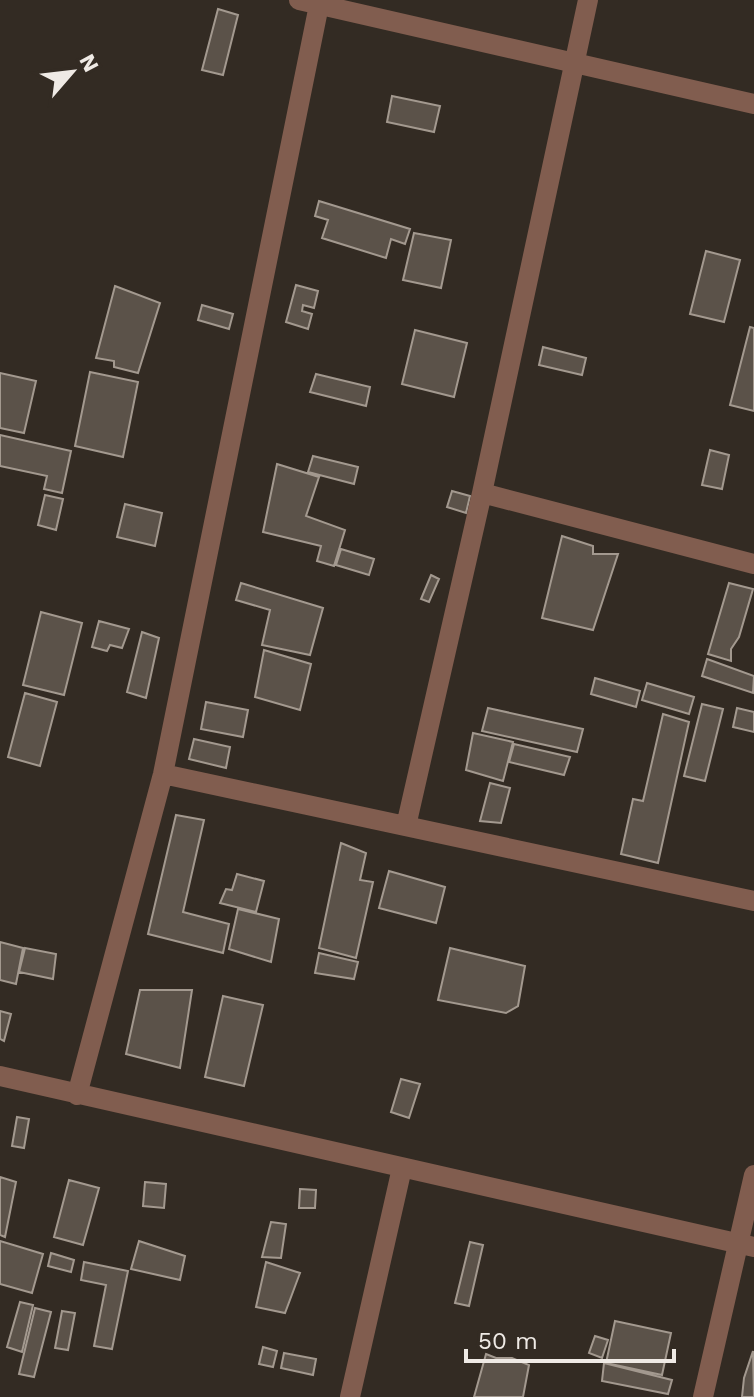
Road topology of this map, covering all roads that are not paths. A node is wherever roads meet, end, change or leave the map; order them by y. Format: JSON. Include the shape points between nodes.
{"nodes":[{"id":1,"x":588,"y":0,"type":"edge"},
{"id":2,"x":309,"y":2,"type":"edge"},
{"id":3,"x":574,"y":63,"type":"junction"},
{"id":4,"x":754,"y":104,"type":"edge"},
{"id":5,"x":482,"y":493,"type":"junction"},
{"id":6,"x":754,"y":564,"type":"edge"},
{"id":7,"x":163,"y":774,"type":"junction"},
{"id":8,"x":406,"y":826,"type":"junction"},
{"id":9,"x":754,"y":901,"type":"edge"},
{"id":10,"x":0,"y":1076,"type":"edge"},
{"id":11,"x":77,"y":1095,"type":"junction"},
{"id":12,"x":402,"y":1168,"type":"junction"},
{"id":13,"x":754,"y":1175,"type":"edge"},
{"id":14,"x":746,"y":1245,"type":"edge"},
{"id":15,"x":350,"y":1397,"type":"edge"},
{"id":16,"x":703,"y":1397,"type":"edge"}],
"edges":[{"from":1,"to":3,"type":"street"},
{"from":2,"to":3,"type":"street"},
{"from":2,"to":7,"type":"street"},
{"from":3,"to":4,"type":"street"},
{"from":3,"to":5,"type":"street"},
{"from":5,"to":6,"type":"street"},
{"from":5,"to":8,"type":"street"},
{"from":7,"to":8,"type":"street"},
{"from":7,"to":11,"type":"street"},
{"from":8,"to":9,"type":"street"},
{"from":10,"to":11,"type":"street"},
{"from":11,"to":12,"type":"street"},
{"from":12,"to":14,"type":"street"},
{"from":12,"to":15,"type":"street"},
{"from":13,"to":14,"type":"street"},
{"from":14,"to":16,"type":"street"}]}
